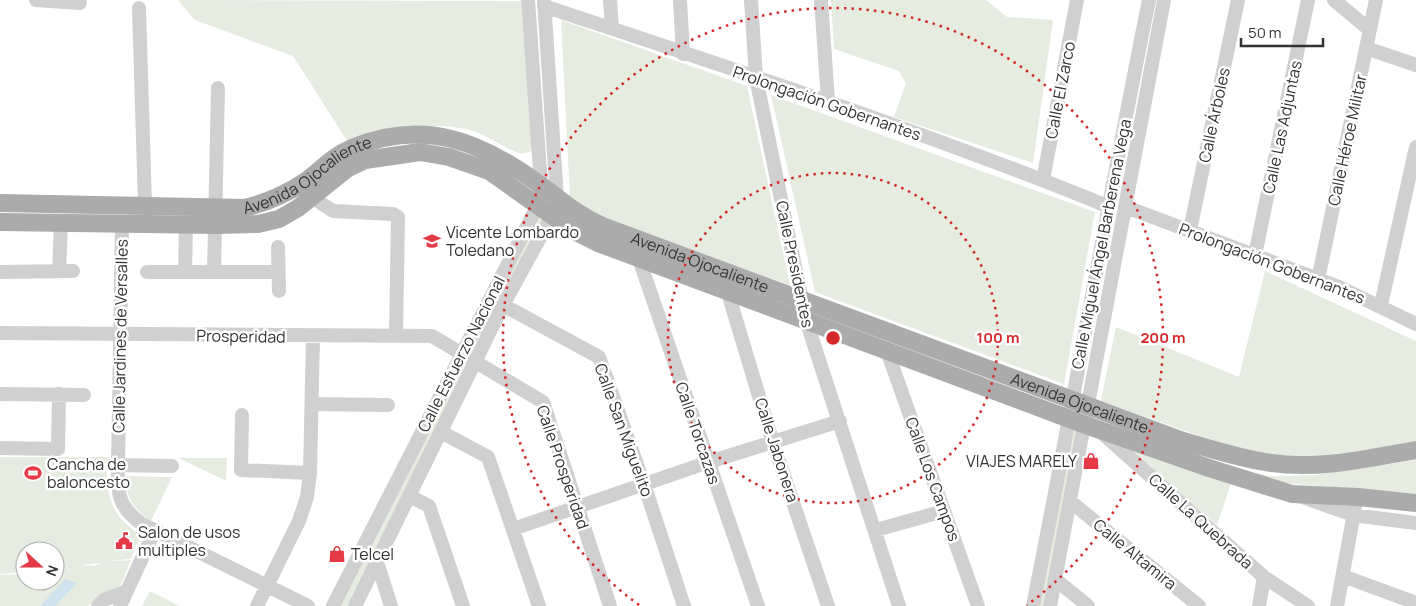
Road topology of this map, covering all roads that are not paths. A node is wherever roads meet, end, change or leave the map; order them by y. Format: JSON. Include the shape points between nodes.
{"nodes":[{"id":1,"x":36,"y":0,"type":"edge"},
{"id":2,"x":528,"y":0,"type":"edge"},
{"id":3,"x":610,"y":0,"type":"edge"},
{"id":4,"x":680,"y":0,"type":"edge"},
{"id":5,"x":751,"y":0,"type":"edge"},
{"id":6,"x":821,"y":0,"type":"edge"},
{"id":7,"x":1077,"y":0,"type":"edge"},
{"id":8,"x":1148,"y":0,"type":"edge"},
{"id":9,"x":1164,"y":0,"type":"edge"},
{"id":10,"x":1238,"y":0,"type":"edge"},
{"id":11,"x":1308,"y":0,"type":"edge"},
{"id":12,"x":1334,"y":0,"type":"edge"},
{"id":13,"x":1376,"y":0,"type":"edge"},
{"id":14,"x":544,"y":3,"type":"edge"},
{"id":15,"x":80,"y":4,"type":"dead end"},
{"id":16,"x":140,"y":8,"type":"dead end"},
{"id":17,"x":612,"y":28,"type":"junction"},
{"id":18,"x":1370,"y":30,"type":"junction"},
{"id":19,"x":1366,"y":48,"type":"junction"},
{"id":20,"x":683,"y":54,"type":"junction"},
{"id":21,"x":1416,"y":65,"type":"edge"},
{"id":22,"x":756,"y":78,"type":"junction"},
{"id":23,"x":218,"y":88,"type":"dead end"},
{"id":24,"x":828,"y":101,"type":"junction"},
{"id":25,"x":1416,"y":147,"type":"edge"},
{"id":26,"x":1044,"y":180,"type":"junction"},
{"id":27,"x":541,"y":185,"type":"junction"},
{"id":28,"x":313,"y":198,"type":"junction"},
{"id":29,"x":557,"y":200,"type":"junction"},
{"id":30,"x":0,"y":203,"type":"edge"},
{"id":31,"x":145,"y":205,"type":"junction"},
{"id":32,"x":538,"y":205,"type":"junction"},
{"id":33,"x":1108,"y":206,"type":"junction"},
{"id":34,"x":1126,"y":207,"type":"junction"},
{"id":35,"x":216,"y":208,"type":"junction"},
{"id":36,"x":552,"y":216,"type":"junction"},
{"id":37,"x":0,"y":222,"type":"edge"},
{"id":38,"x":61,"y":223,"type":"junction"},
{"id":39,"x":122,"y":224,"type":"junction"},
{"id":40,"x":186,"y":225,"type":"junction"},
{"id":41,"x":215,"y":225,"type":"junction"},
{"id":42,"x":1190,"y":230,"type":"junction"},
{"id":43,"x":278,"y":247,"type":"dead end"},
{"id":44,"x":1255,"y":255,"type":"junction"},
{"id":45,"x":639,"y":260,"type":"junction"},
{"id":46,"x":0,"y":272,"type":"edge"},
{"id":47,"x":147,"y":272,"type":"dead end"},
{"id":48,"x":185,"y":272,"type":"junction"},
{"id":49,"x":214,"y":272,"type":"junction"},
{"id":50,"x":278,"y":272,"type":"junction"},
{"id":51,"x":1318,"y":280,"type":"junction"},
{"id":52,"x":278,"y":291,"type":"dead end"},
{"id":53,"x":728,"y":293,"type":"junction"},
{"id":54,"x":802,"y":301,"type":"junction"},
{"id":55,"x":503,"y":305,"type":"junction"},
{"id":56,"x":1381,"y":305,"type":"junction"},
{"id":57,"x":806,"y":320,"type":"junction"},
{"id":58,"x":1416,"y":324,"type":"edge"},
{"id":59,"x":0,"y":333,"type":"edge"},
{"id":60,"x":120,"y":335,"type":"junction"},
{"id":61,"x":396,"y":335,"type":"junction"},
{"id":62,"x":313,"y":337,"type":"junction"},
{"id":63,"x":887,"y":351,"type":"junction"},
{"id":64,"x":461,"y":354,"type":"junction"},
{"id":65,"x":474,"y":363,"type":"junction"},
{"id":66,"x":0,"y":394,"type":"edge"},
{"id":67,"x":59,"y":394,"type":"junction"},
{"id":68,"x":84,"y":395,"type":"dead end"},
{"id":69,"x":1080,"y":402,"type":"junction"},
{"id":70,"x":312,"y":404,"type":"junction"},
{"id":71,"x":388,"y":405,"type":"dead end"},
{"id":72,"x":242,"y":415,"type":"dead end"},
{"id":73,"x":840,"y":421,"type":"junction"},
{"id":74,"x":1084,"y":424,"type":"junction"},
{"id":75,"x":441,"y":432,"type":"junction"},
{"id":76,"x":773,"y":443,"type":"junction"},
{"id":77,"x":0,"y":448,"type":"edge"},
{"id":78,"x":1416,"y":450,"type":"edge"},
{"id":79,"x":708,"y":462,"type":"junction"},
{"id":80,"x":118,"y":465,"type":"junction"},
{"id":81,"x":172,"y":466,"type":"dead end"},
{"id":82,"x":310,"y":473,"type":"junction"},
{"id":83,"x":644,"y":484,"type":"junction"},
{"id":84,"x":1292,"y":494,"type":"junction"},
{"id":85,"x":409,"y":496,"type":"junction"},
{"id":86,"x":1358,"y":497,"type":"junction"},
{"id":87,"x":1071,"y":502,"type":"junction"},
{"id":88,"x":1416,"y":503,"type":"edge"},
{"id":89,"x":578,"y":508,"type":"junction"},
{"id":90,"x":944,"y":511,"type":"junction"},
{"id":91,"x":1353,"y":515,"type":"junction"},
{"id":92,"x":1380,"y":519,"type":"junction"},
{"id":93,"x":1416,"y":524,"type":"edge"},
{"id":94,"x":513,"y":529,"type":"junction"},
{"id":95,"x":154,"y":530,"type":"junction"},
{"id":96,"x":876,"y":530,"type":"junction"},
{"id":97,"x":1416,"y":532,"type":"edge"},
{"id":98,"x":377,"y":562,"type":"junction"},
{"id":99,"x":1343,"y":576,"type":"junction"},
{"id":100,"x":1264,"y":577,"type":"junction"},
{"id":101,"x":1055,"y":579,"type":"junction"},
{"id":102,"x":268,"y":585,"type":"junction"},
{"id":103,"x":125,"y":592,"type":"junction"},
{"id":104,"x":1416,"y":604,"type":"edge"},
{"id":105,"x":98,"y":606,"type":"edge"},
{"id":106,"x":120,"y":606,"type":"edge"},
{"id":107,"x":258,"y":606,"type":"edge"},
{"id":108,"x":308,"y":606,"type":"edge"},
{"id":109,"x":333,"y":606,"type":"edge"},
{"id":110,"x":355,"y":606,"type":"edge"},
{"id":111,"x":391,"y":606,"type":"edge"},
{"id":112,"x":463,"y":606,"type":"edge"},
{"id":113,"x":539,"y":606,"type":"edge"},
{"id":114,"x":610,"y":606,"type":"edge"},
{"id":115,"x":684,"y":606,"type":"edge"},
{"id":116,"x":758,"y":606,"type":"edge"},
{"id":117,"x":828,"y":606,"type":"edge"},
{"id":118,"x":899,"y":606,"type":"edge"},
{"id":119,"x":978,"y":606,"type":"edge"},
{"id":120,"x":1033,"y":606,"type":"edge"},
{"id":121,"x":1050,"y":606,"type":"edge"},
{"id":122,"x":1088,"y":606,"type":"edge"},
{"id":123,"x":1199,"y":606,"type":"edge"},
{"id":124,"x":1259,"y":606,"type":"edge"},
{"id":125,"x":1308,"y":606,"type":"edge"},
{"id":126,"x":1337,"y":606,"type":"edge"}],
"edges":[{"from":1,"to":15,"type":"street"},
{"from":2,"to":27,"type":"street","name":"Calle Esfuerzo Nacional"},
{"from":3,"to":17,"type":"street"},
{"from":4,"to":20,"type":"street"},
{"from":5,"to":22,"type":"street","name":"Calle Presidentes"},
{"from":6,"to":24,"type":"street"},
{"from":7,"to":26,"type":"street","name":"Calle El Zarco"},
{"from":8,"to":33,"type":"street","name":"Calle Miguel Ángel Barberena Vega"},
{"from":9,"to":34,"type":"street","name":"Calle Miguel Ángel Barberena Vega"},
{"from":10,"to":42,"type":"street","name":"Calle Árboles"},
{"from":11,"to":44,"type":"street","name":"Calle Las Adjuntas"},
{"from":12,"to":18,"type":"street"},
{"from":13,"to":18,"type":"street","name":"Calle Héroe Militar"},
{"from":14,"to":17,"type":"street","name":"Prolongación Gobernantes"},
{"from":14,"to":29,"type":"street","name":"Calle Esfuerzo Nacional"},
{"from":16,"to":31,"type":"street"},
{"from":17,"to":20,"type":"street","name":"Prolongación Gobernantes"},
{"from":18,"to":19,"type":"street","name":"Calle Héroe Militar"},
{"from":19,"to":21,"type":"street"},
{"from":19,"to":51,"type":"street","name":"Calle Héroe Militar"},
{"from":20,"to":22,"type":"street","name":"Prolongación Gobernantes"},
{"from":22,"to":24,"type":"street","name":"Prolongación Gobernantes"},
{"from":22,"to":54,"type":"street","name":"Calle Presidentes"},
{"from":23,"to":35,"type":"street"},
{"from":24,"to":26,"type":"street","name":"Prolongación Gobernantes"},
{"from":25,"to":56,"type":"street"},
{"from":26,"to":33,"type":"street","name":"Prolongación Gobernantes"},
{"from":27,"to":29,"type":"main road","name":"Avenida Ojocaliente"},
{"from":27,"to":32,"type":"street","name":"Calle Esfuerzo Nacional"},
{"from":27,"to":35,"type":"main road","name":"Avenida Ojocaliente","via":[[498,156],[463,140],[425,135],[387,138],[352,148],[327,161],[306,180],[270,202],[244,208]]},
{"from":28,"to":32,"type":"main road","name":"Avenida Ojocaliente","via":[[335,176],[366,160],[420,152],[449,157],[489,171]]},
{"from":28,"to":41,"type":"main road","name":"Avenida Ojocaliente","via":[[278,218],[258,224]]},
{"from":28,"to":61,"type":"street","via":[[333,211],[393,214],[398,217]]},
{"from":29,"to":36,"type":"street","name":"Calle Esfuerzo Nacional"},
{"from":29,"to":54,"type":"main road","name":"Avenida Ojocaliente","via":[[602,226]]},
{"from":30,"to":31,"type":"main road","name":"Avenida Ojocaliente"},
{"from":31,"to":35,"type":"main road","name":"Avenida Ojocaliente"},
{"from":32,"to":36,"type":"main road","name":"Avenida Ojocaliente"},
{"from":32,"to":64,"type":"street","name":"Calle Esfuerzo Nacional"},
{"from":33,"to":69,"type":"street","name":"Calle Miguel Ángel Barberena Vega"},
{"from":34,"to":42,"type":"street","name":"Prolongación Gobernantes"},
{"from":34,"to":69,"type":"street","name":"Calle Miguel Ángel Barberena Vega"},
{"from":35,"to":41,"type":"street"},
{"from":36,"to":45,"type":"main road","name":"Avenida Ojocaliente","via":[[574,231]]},
{"from":36,"to":55,"type":"street","name":"Calle Esfuerzo Nacional"},
{"from":37,"to":38,"type":"main road","name":"Avenida Ojocaliente"},
{"from":38,"to":39,"type":"main road","name":"Avenida Ojocaliente"},
{"from":38,"to":46,"type":"street","via":[[66,271]]},
{"from":39,"to":40,"type":"main road","name":"Avenida Ojocaliente"},
{"from":39,"to":60,"type":"street","name":"Calle Jardines de Versalles"},
{"from":40,"to":41,"type":"main road","name":"Avenida Ojocaliente"},
{"from":40,"to":48,"type":"street"},
{"from":41,"to":49,"type":"street"},
{"from":42,"to":44,"type":"street","name":"Prolongación Gobernantes"},
{"from":43,"to":50,"type":"street"},
{"from":44,"to":51,"type":"street","name":"Prolongación Gobernantes"},
{"from":45,"to":53,"type":"main road","name":"Avenida Ojocaliente"},
{"from":45,"to":79,"type":"street","name":"Calle Torcazas"},
{"from":47,"to":48,"type":"street"},
{"from":48,"to":49,"type":"street"},
{"from":49,"to":50,"type":"street"},
{"from":50,"to":52,"type":"street"},
{"from":51,"to":56,"type":"street","name":"Prolongación Gobernantes"},
{"from":53,"to":57,"type":"main road","name":"Avenida Ojocaliente"},
{"from":53,"to":76,"type":"street","name":"Calle Jabonera"},
{"from":54,"to":57,"type":"street","name":"Calle Presidentes"},
{"from":54,"to":69,"type":"main road","name":"Avenida Ojocaliente"},
{"from":55,"to":65,"type":"street","name":"Calle Esfuerzo Nacional"},
{"from":55,"to":83,"type":"street","name":"Calle San Miguelito","via":[[599,357]]},
{"from":56,"to":58,"type":"street","name":"Prolongación Gobernantes"},
{"from":57,"to":63,"type":"main road","name":"Avenida Ojocaliente"},
{"from":57,"to":73,"type":"street","name":"Calle Presidentes"},
{"from":59,"to":60,"type":"street","name":"Prosperidad"},
{"from":60,"to":62,"type":"street","name":"Prosperidad"},
{"from":60,"to":80,"type":"street","name":"Calle Jardines de Versalles"},
{"from":61,"to":62,"type":"street","name":"Prosperidad"},
{"from":61,"to":64,"type":"street","name":"Prosperidad","via":[[432,336]]},
{"from":62,"to":70,"type":"street"},
{"from":63,"to":74,"type":"main road","name":"Avenida Ojocaliente"},
{"from":63,"to":90,"type":"street","name":"Calle Los Campos"},
{"from":64,"to":65,"type":"street","name":"Prosperidad"},
{"from":64,"to":109,"type":"street","name":"Calle Esfuerzo Nacional"},
{"from":65,"to":75,"type":"street","name":"Calle Esfuerzo Nacional"},
{"from":65,"to":89,"type":"street","name":"Calle Prosperidad","via":[[543,402]]},
{"from":66,"to":67,"type":"street"},
{"from":67,"to":68,"type":"street"},
{"from":67,"to":77,"type":"street","via":[[58,449]]},
{"from":69,"to":74,"type":"street","name":"Calle Miguel Ángel Barberena Vega"},
{"from":69,"to":78,"type":"main road","name":"Avenida Ojocaliente","via":[[1182,441],[1273,464],[1307,465]]},
{"from":70,"to":71,"type":"street"},
{"from":70,"to":82,"type":"street"},
{"from":72,"to":82,"type":"street","via":[[241,470]]},
{"from":73,"to":76,"type":"street"},
{"from":73,"to":96,"type":"street","name":"Calle Presidentes"},
{"from":74,"to":84,"type":"main road","name":"Avenida Ojocaliente"},
{"from":74,"to":87,"type":"street","name":"Calle Miguel Ángel Barberena Vega"},
{"from":74,"to":100,"type":"street","name":"Calle La Quebrada"},
{"from":74,"to":120,"type":"street","name":"Calle Miguel Ángel Barberena Vega"},
{"from":75,"to":85,"type":"street","name":"Calle Esfuerzo Nacional"},
{"from":75,"to":94,"type":"street","via":[[488,457]]},
{"from":76,"to":79,"type":"street"},
{"from":76,"to":117,"type":"street","name":"Calle Jabonera"},
{"from":79,"to":83,"type":"street"},
{"from":79,"to":116,"type":"street","name":"Calle Torcazas"},
{"from":80,"to":81,"type":"street"},
{"from":80,"to":95,"type":"street","name":"Calle Jardines de Versalles","via":[[120,500],[129,515]]},
{"from":82,"to":102,"type":"street","via":[[300,521]]},
{"from":83,"to":89,"type":"street"},
{"from":83,"to":115,"type":"street","name":"Calle San Miguelito"},
{"from":84,"to":86,"type":"main road","name":"Avenida Ojocaliente"},
{"from":84,"to":91,"type":"street","name":"Avenida Ojocaliente"},
{"from":85,"to":98,"type":"street","name":"Calle Esfuerzo Nacional"},
{"from":85,"to":112,"type":"street","via":[[429,506]]},
{"from":86,"to":88,"type":"main road","name":"Avenida Ojocaliente"},
{"from":86,"to":91,"type":"street"},
{"from":87,"to":101,"type":"street","name":"Calle Miguel Ángel Barberena Vega"},
{"from":87,"to":123,"type":"street","name":"Calle Altamira"},
{"from":89,"to":94,"type":"street"},
{"from":89,"to":114,"type":"street","name":"Calle Prosperidad"},
{"from":90,"to":96,"type":"street"},
{"from":90,"to":119,"type":"street","name":"Calle Los Campos"},
{"from":91,"to":92,"type":"street","name":"Avenida Ojocaliente"},
{"from":91,"to":99,"type":"street"},
{"from":92,"to":93,"type":"street","name":"Avenida Ojocaliente"},
{"from":92,"to":97,"type":"street"},
{"from":94,"to":113,"type":"street"},
{"from":95,"to":102,"type":"street","name":"Calle Jardines de Versalles"},
{"from":95,"to":103,"type":"street"},
{"from":96,"to":118,"type":"street","name":"Calle Presidentes"},
{"from":98,"to":110,"type":"street","name":"Calle Esfuerzo Nacional"},
{"from":98,"to":111,"type":"street"},
{"from":99,"to":104,"type":"street"},
{"from":99,"to":126,"type":"street"},
{"from":100,"to":124,"type":"street"},
{"from":100,"to":125,"type":"street","name":"Calle La Quebrada"},
{"from":101,"to":121,"type":"street","name":"Calle Miguel Ángel Barberena Vega"},
{"from":101,"to":122,"type":"street"},
{"from":102,"to":107,"type":"street"},
{"from":102,"to":108,"type":"street","name":"Calle Jardines de Versalles"},
{"from":103,"to":105,"type":"street","via":[[104,600]]},
{"from":103,"to":106,"type":"street"}]}
